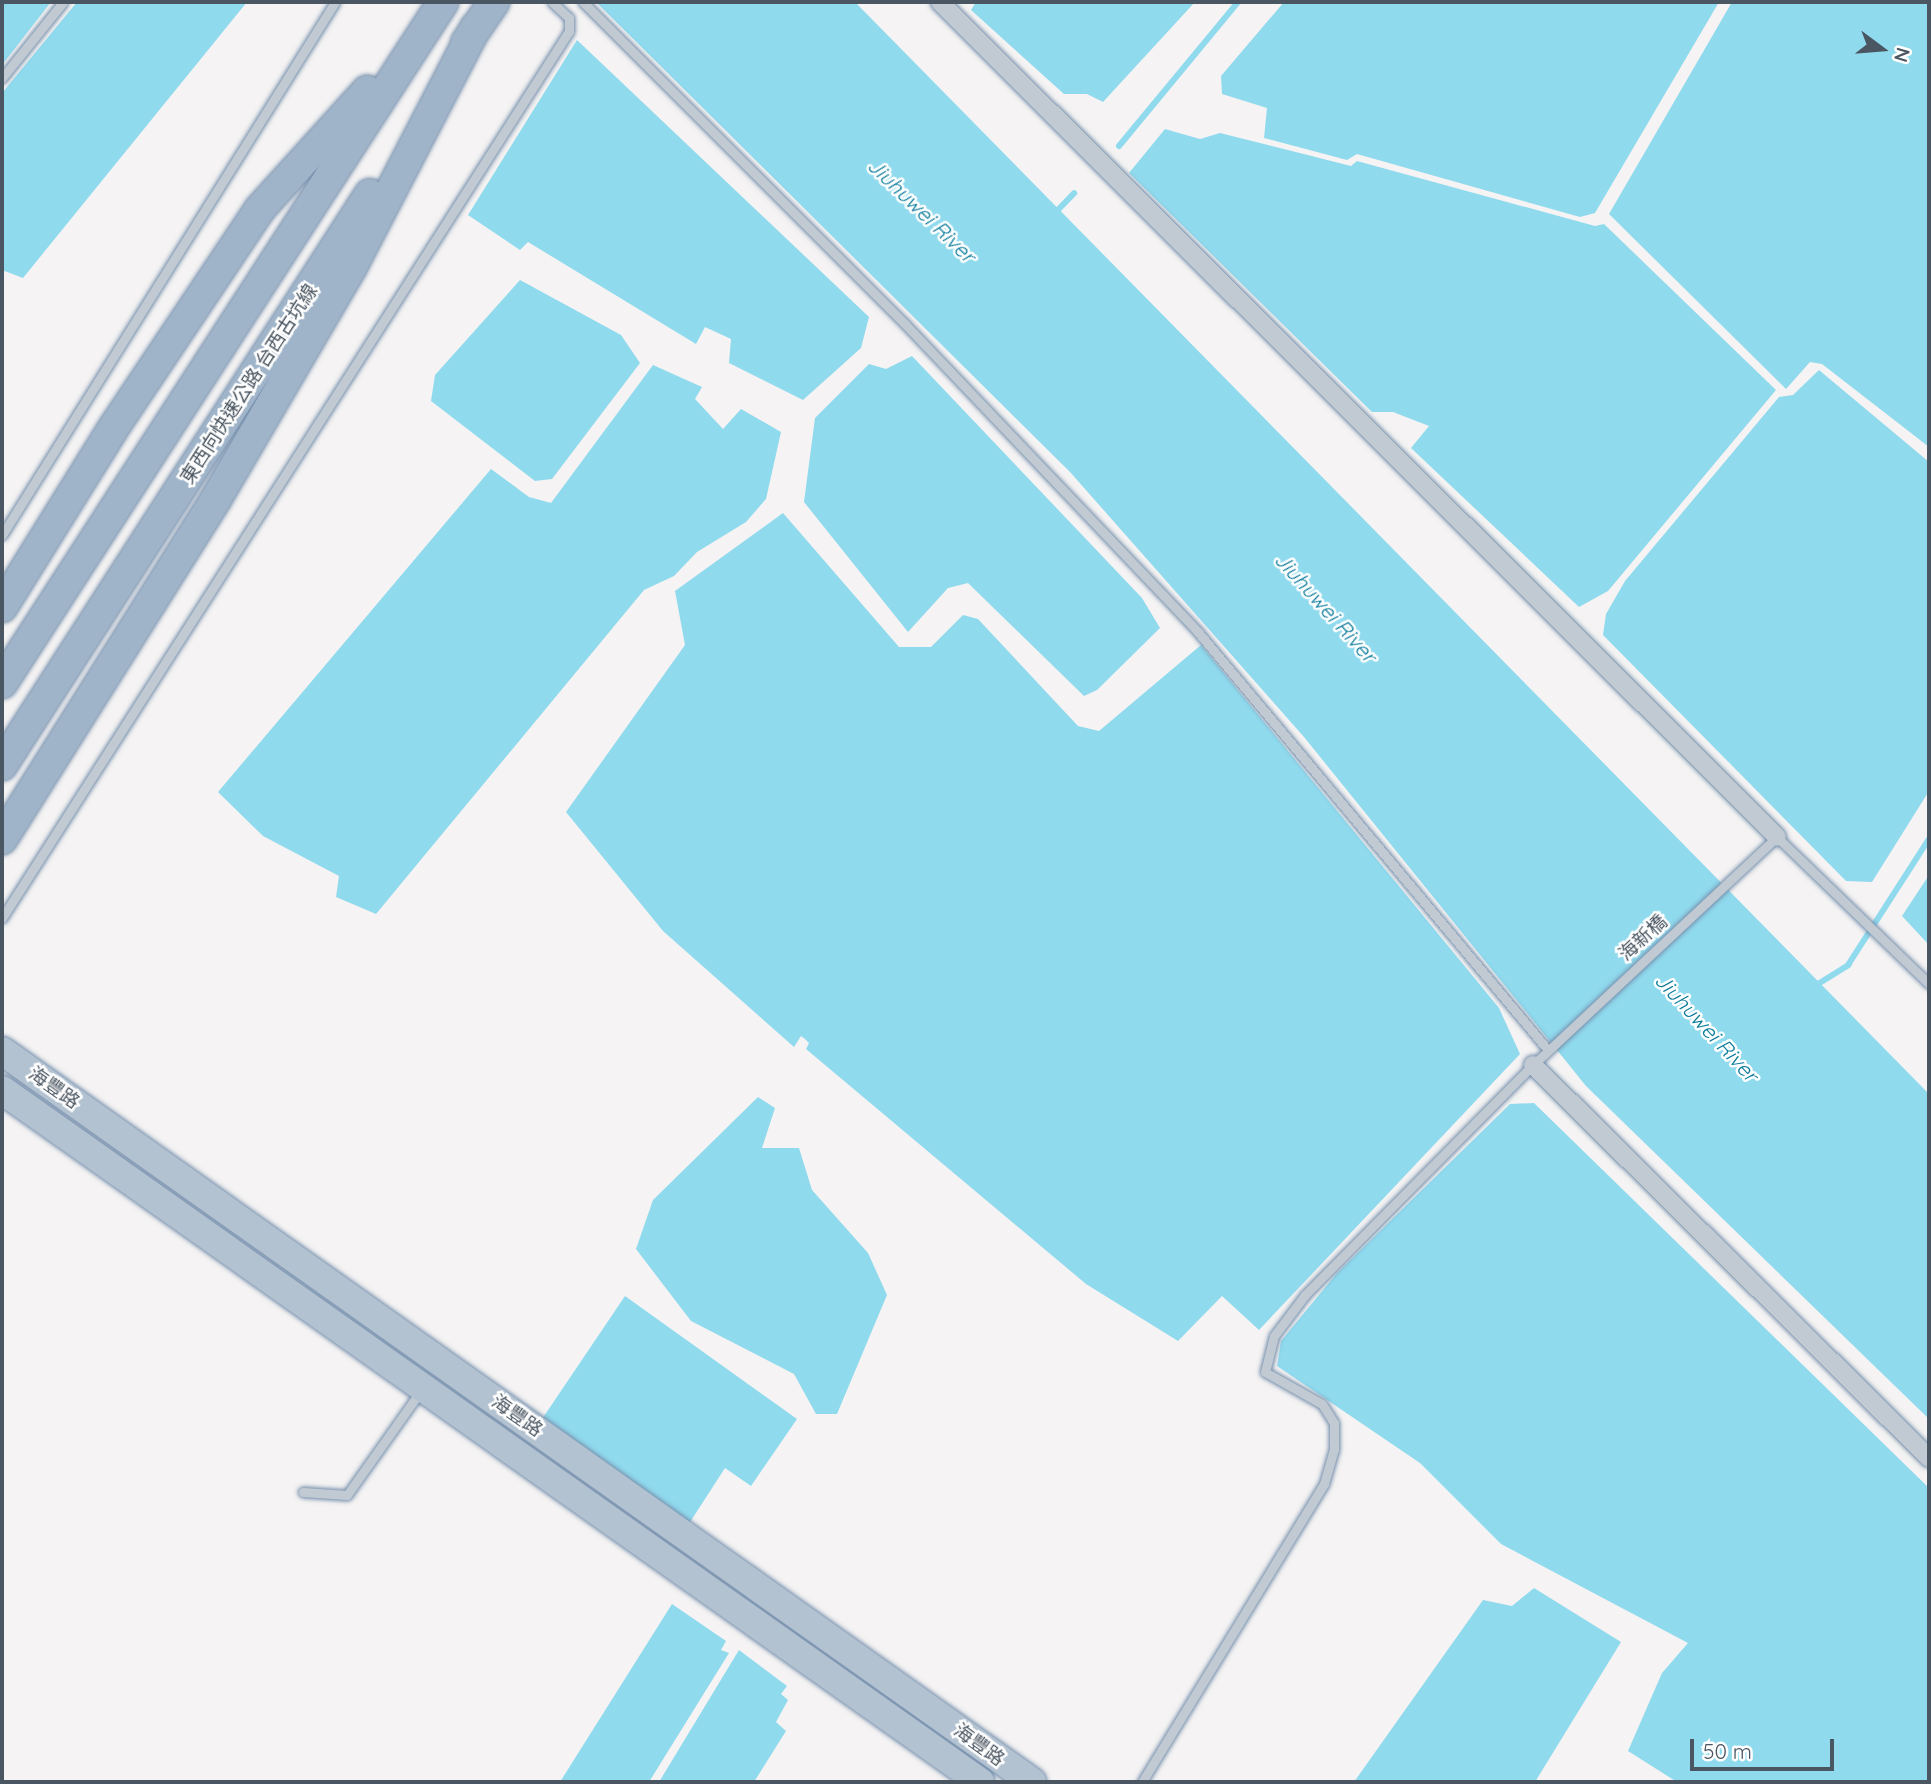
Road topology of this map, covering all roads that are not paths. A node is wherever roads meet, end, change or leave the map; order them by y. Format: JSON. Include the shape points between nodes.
{"nodes":[{"id":1,"x":63,"y":2,"type":"edge"},
{"id":2,"x":335,"y":2,"type":"edge"},
{"id":3,"x":494,"y":2,"type":"edge"},
{"id":4,"x":552,"y":2,"type":"edge"},
{"id":5,"x":583,"y":2,"type":"edge"},
{"id":6,"x":940,"y":2,"type":"edge"},
{"id":7,"x":438,"y":10,"type":"edge"},
{"id":8,"x":476,"y":27,"type":"junction"},
{"id":9,"x":2,"y":78,"type":"edge"},
{"id":10,"x":2,"y":535,"type":"edge"},
{"id":11,"x":2,"y":607,"type":"edge"},
{"id":12,"x":2,"y":683,"type":"edge"},
{"id":13,"x":2,"y":765,"type":"edge"},
{"id":14,"x":1777,"y":837,"type":"junction"},
{"id":15,"x":2,"y":839,"type":"edge"},
{"id":16,"x":2,"y":918,"type":"edge"},
{"id":17,"x":1929,"y":984,"type":"edge"},
{"id":18,"x":1548,"y":1050,"type":"junction"},
{"id":19,"x":2,"y":1051,"type":"edge"},
{"id":20,"x":1533,"y":1065,"type":"junction"},
{"id":21,"x":2,"y":1090,"type":"edge"},
{"id":22,"x":423,"y":1388,"type":"junction"},
{"id":23,"x":1929,"y":1458,"type":"edge"},
{"id":24,"x":303,"y":1492,"type":"dead end"},
{"id":25,"x":980,"y":1782,"type":"edge"},
{"id":26,"x":1032,"y":1782,"type":"edge"},
{"id":27,"x":1142,"y":1782,"type":"edge"}],
"edges":[{"from":1,"to":9,"type":"lane"},
{"from":2,"to":10,"type":"lane"},
{"from":3,"to":8,"type":"highway","name":"東西向快速公路 台西古坑線"},
{"from":4,"to":16,"type":"lane","via":[[569,18],[569,31]]},
{"from":5,"to":18,"type":"lane","via":[[905,324],[1198,632]]},
{"from":6,"to":14,"type":"street"},
{"from":7,"to":11,"type":"highway","via":[[259,210],[114,427]]},
{"from":7,"to":12,"type":"highway"},
{"from":8,"to":13,"type":"highway","name":"東西向快速公路 台西古坑線"},
{"from":8,"to":15,"type":"highway","via":[[352,266],[216,499]]},
{"from":14,"to":17,"type":"lane"},
{"from":14,"to":18,"type":"lane","name":"海新橋"},
{"from":18,"to":20,"type":"lane","name":"海新橋"},
{"from":19,"to":26,"type":"main road","name":"海豐路"},
{"from":20,"to":23,"type":"street"},
{"from":20,"to":27,"type":"lane","name":"海新橋","via":[[1305,1295],[1274,1336],[1265,1372],[1322,1404],[1334,1423],[1334,1450],[1324,1484]]},
{"from":21,"to":22,"type":"main road","name":"海豐路"},
{"from":22,"to":24,"type":"lane","via":[[347,1495]]},
{"from":22,"to":25,"type":"main road","name":"海豐路"}]}
